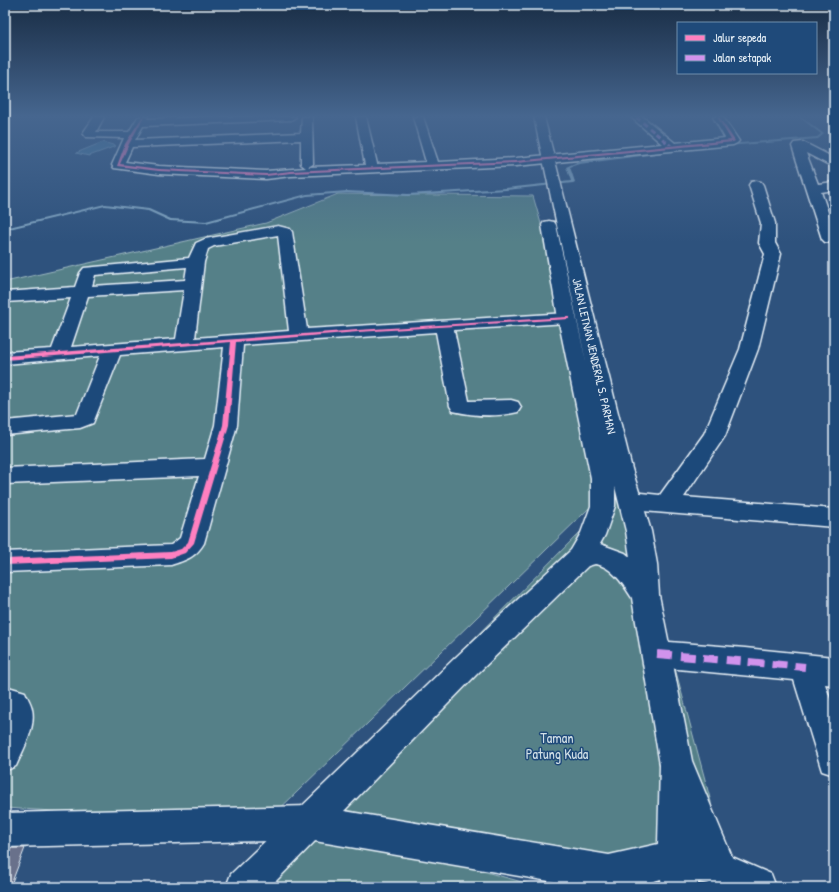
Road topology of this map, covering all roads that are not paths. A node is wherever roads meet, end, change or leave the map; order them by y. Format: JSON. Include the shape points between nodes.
{"nodes":[{"id":1,"x":121,"y":159,"type":"edge"},
{"id":2,"x":307,"y":159,"type":"edge"},
{"id":3,"x":369,"y":159,"type":"edge"},
{"id":4,"x":431,"y":159,"type":"edge"},
{"id":5,"x":549,"y":159,"type":"junction"},
{"id":6,"x":553,"y":159,"type":"edge"},
{"id":7,"x":802,"y":159,"type":"edge"},
{"id":8,"x":535,"y":160,"type":"junction"},
{"id":9,"x":834,"y":163,"type":"edge"},
{"id":10,"x":307,"y":164,"type":"junction"},
{"id":11,"x":262,"y":165,"type":"junction"},
{"id":12,"x":371,"y":166,"type":"junction"},
{"id":13,"x":433,"y":166,"type":"junction"},
{"id":14,"x":805,"y":166,"type":"junction"},
{"id":15,"x":538,"y":174,"type":"dead end"},
{"id":16,"x":756,"y":185,"type":"dead end"},
{"id":17,"x":834,"y":186,"type":"edge"},
{"id":18,"x":813,"y":189,"type":"junction"},
{"id":19,"x":552,"y":202,"type":"junction"},
{"id":20,"x":828,"y":212,"type":"edge"},
{"id":21,"x":830,"y":239,"type":"dead end"},
{"id":22,"x":196,"y":262,"type":"junction"},
{"id":23,"x":194,"y":284,"type":"junction"},
{"id":24,"x":81,"y":292,"type":"junction"},
{"id":25,"x":5,"y":297,"type":"edge"},
{"id":26,"x":567,"y":318,"type":"junction"},
{"id":27,"x":444,"y":326,"type":"junction"},
{"id":28,"x":299,"y":336,"type":"junction"},
{"id":29,"x":234,"y":340,"type":"junction"},
{"id":30,"x":185,"y":344,"type":"junction"},
{"id":31,"x":112,"y":350,"type":"junction"},
{"id":32,"x":60,"y":354,"type":"junction"},
{"id":33,"x":5,"y":358,"type":"edge"},
{"id":34,"x":511,"y":407,"type":"dead end"},
{"id":35,"x":5,"y":428,"type":"edge"},
{"id":36,"x":213,"y":468,"type":"junction"},
{"id":37,"x":5,"y":476,"type":"edge"},
{"id":38,"x":631,"y":501,"type":"junction"},
{"id":39,"x":666,"y":503,"type":"junction"},
{"id":40,"x":834,"y":518,"type":"edge"},
{"id":41,"x":580,"y":557,"type":"junction"},
{"id":42,"x":5,"y":562,"type":"edge"},
{"id":43,"x":645,"y":595,"type":"junction"},
{"id":44,"x":657,"y":654,"type":"junction"},
{"id":45,"x":820,"y":669,"type":"edge"},
{"id":46,"x":5,"y":700,"type":"edge"},
{"id":47,"x":5,"y":755,"type":"edge"},
{"id":48,"x":834,"y":759,"type":"edge"},
{"id":49,"x":676,"y":765,"type":"junction"},
{"id":50,"x":309,"y":823,"type":"junction"},
{"id":51,"x":5,"y":830,"type":"edge"},
{"id":52,"x":678,"y":873,"type":"edge"},
{"id":53,"x":723,"y":879,"type":"edge"},
{"id":54,"x":622,"y":880,"type":"edge"},
{"id":55,"x":244,"y":887,"type":"edge"},
{"id":56,"x":758,"y":887,"type":"edge"}],
"edges":[{"from":1,"to":11,"type":"main road","via":[[118,166],[144,168]]},
{"from":2,"to":10,"type":"main road"},
{"from":3,"to":12,"type":"main road"},
{"from":4,"to":13,"type":"main road"},
{"from":5,"to":6,"type":"main road"},
{"from":5,"to":8,"type":"main road"},
{"from":5,"to":19,"type":"main road","name":"JALAN LETNAN JENDERAL S. PARMAN"},
{"from":7,"to":14,"type":"main road"},
{"from":8,"to":13,"type":"main road"},
{"from":8,"to":15,"type":"main road"},
{"from":9,"to":14,"type":"main road"},
{"from":10,"to":11,"type":"main road"},
{"from":10,"to":12,"type":"main road"},
{"from":11,"to":12,"type":"main road","via":[[266,175]]},
{"from":12,"to":13,"type":"main road"},
{"from":14,"to":18,"type":"main road"},
{"from":16,"to":39,"type":"main road","via":[[768,223],[769,246],[773,254],[750,349],[714,436]]},
{"from":17,"to":18,"type":"main road"},
{"from":18,"to":20,"type":"main road"},
{"from":19,"to":26,"type":"main road","name":"JALAN LETNAN JENDERAL S. PARMAN"},
{"from":19,"to":38,"type":"main road","name":"JALAN LETNAN JENDERAL S. PARMAN"},
{"from":20,"to":21,"type":"main road"},
{"from":22,"to":23,"type":"main road"},
{"from":22,"to":24,"type":"main road","via":[[93,270],[88,273]]},
{"from":22,"to":28,"type":"main road","via":[[201,246],[205,243],[278,230],[284,232]]},
{"from":23,"to":24,"type":"main road"},
{"from":23,"to":30,"type":"main road"},
{"from":24,"to":25,"type":"main road"},
{"from":24,"to":32,"type":"main road"},
{"from":26,"to":27,"type":"main road"},
{"from":26,"to":41,"type":"main road","name":"JALAN LETNAN JENDERAL S. PARMAN","via":[[603,478],[603,506],[593,535]]},
{"from":27,"to":28,"type":"main road"},
{"from":27,"to":34,"type":"main road","via":[[460,406],[473,409]]},
{"from":28,"to":29,"type":"main road"},
{"from":29,"to":30,"type":"main road"},
{"from":29,"to":36,"type":"main road","via":[[226,425]]},
{"from":30,"to":31,"type":"main road"},
{"from":31,"to":32,"type":"main road"},
{"from":31,"to":35,"type":"main road","via":[[86,418],[80,421]]},
{"from":32,"to":33,"type":"main road"},
{"from":36,"to":37,"type":"main road"},
{"from":36,"to":42,"type":"main road","via":[[191,543],[183,551],[171,555]]},
{"from":38,"to":39,"type":"main road"},
{"from":38,"to":43,"type":"main road","name":"JALAN LETNAN JENDERAL S. PARMAN","via":[[643,562]]},
{"from":39,"to":40,"type":"main road"},
{"from":41,"to":43,"type":"main road","via":[[595,554],[616,560],[632,576]]},
{"from":41,"to":50,"type":"main road","name":"JALAN LETNAN JENDERAL S. PARMAN","via":[[466,666]]},
{"from":43,"to":44,"type":"main road"},
{"from":44,"to":45,"type":"main road"},
{"from":44,"to":49,"type":"main road"},
{"from":45,"to":48,"type":"main road"},
{"from":46,"to":47,"type":"main road","via":[[14,702],[18,710],[18,721]]},
{"from":49,"to":52,"type":"main road"},
{"from":49,"to":53,"type":"main road"},
{"from":50,"to":51,"type":"main road"},
{"from":50,"to":54,"type":"main road"},
{"from":50,"to":55,"type":"main road","name":"JALAN LETNAN JENDERAL S. PARMAN"},
{"from":52,"to":53,"type":"main road"},
{"from":52,"to":54,"type":"main road"},
{"from":53,"to":56,"type":"main road"}]}
